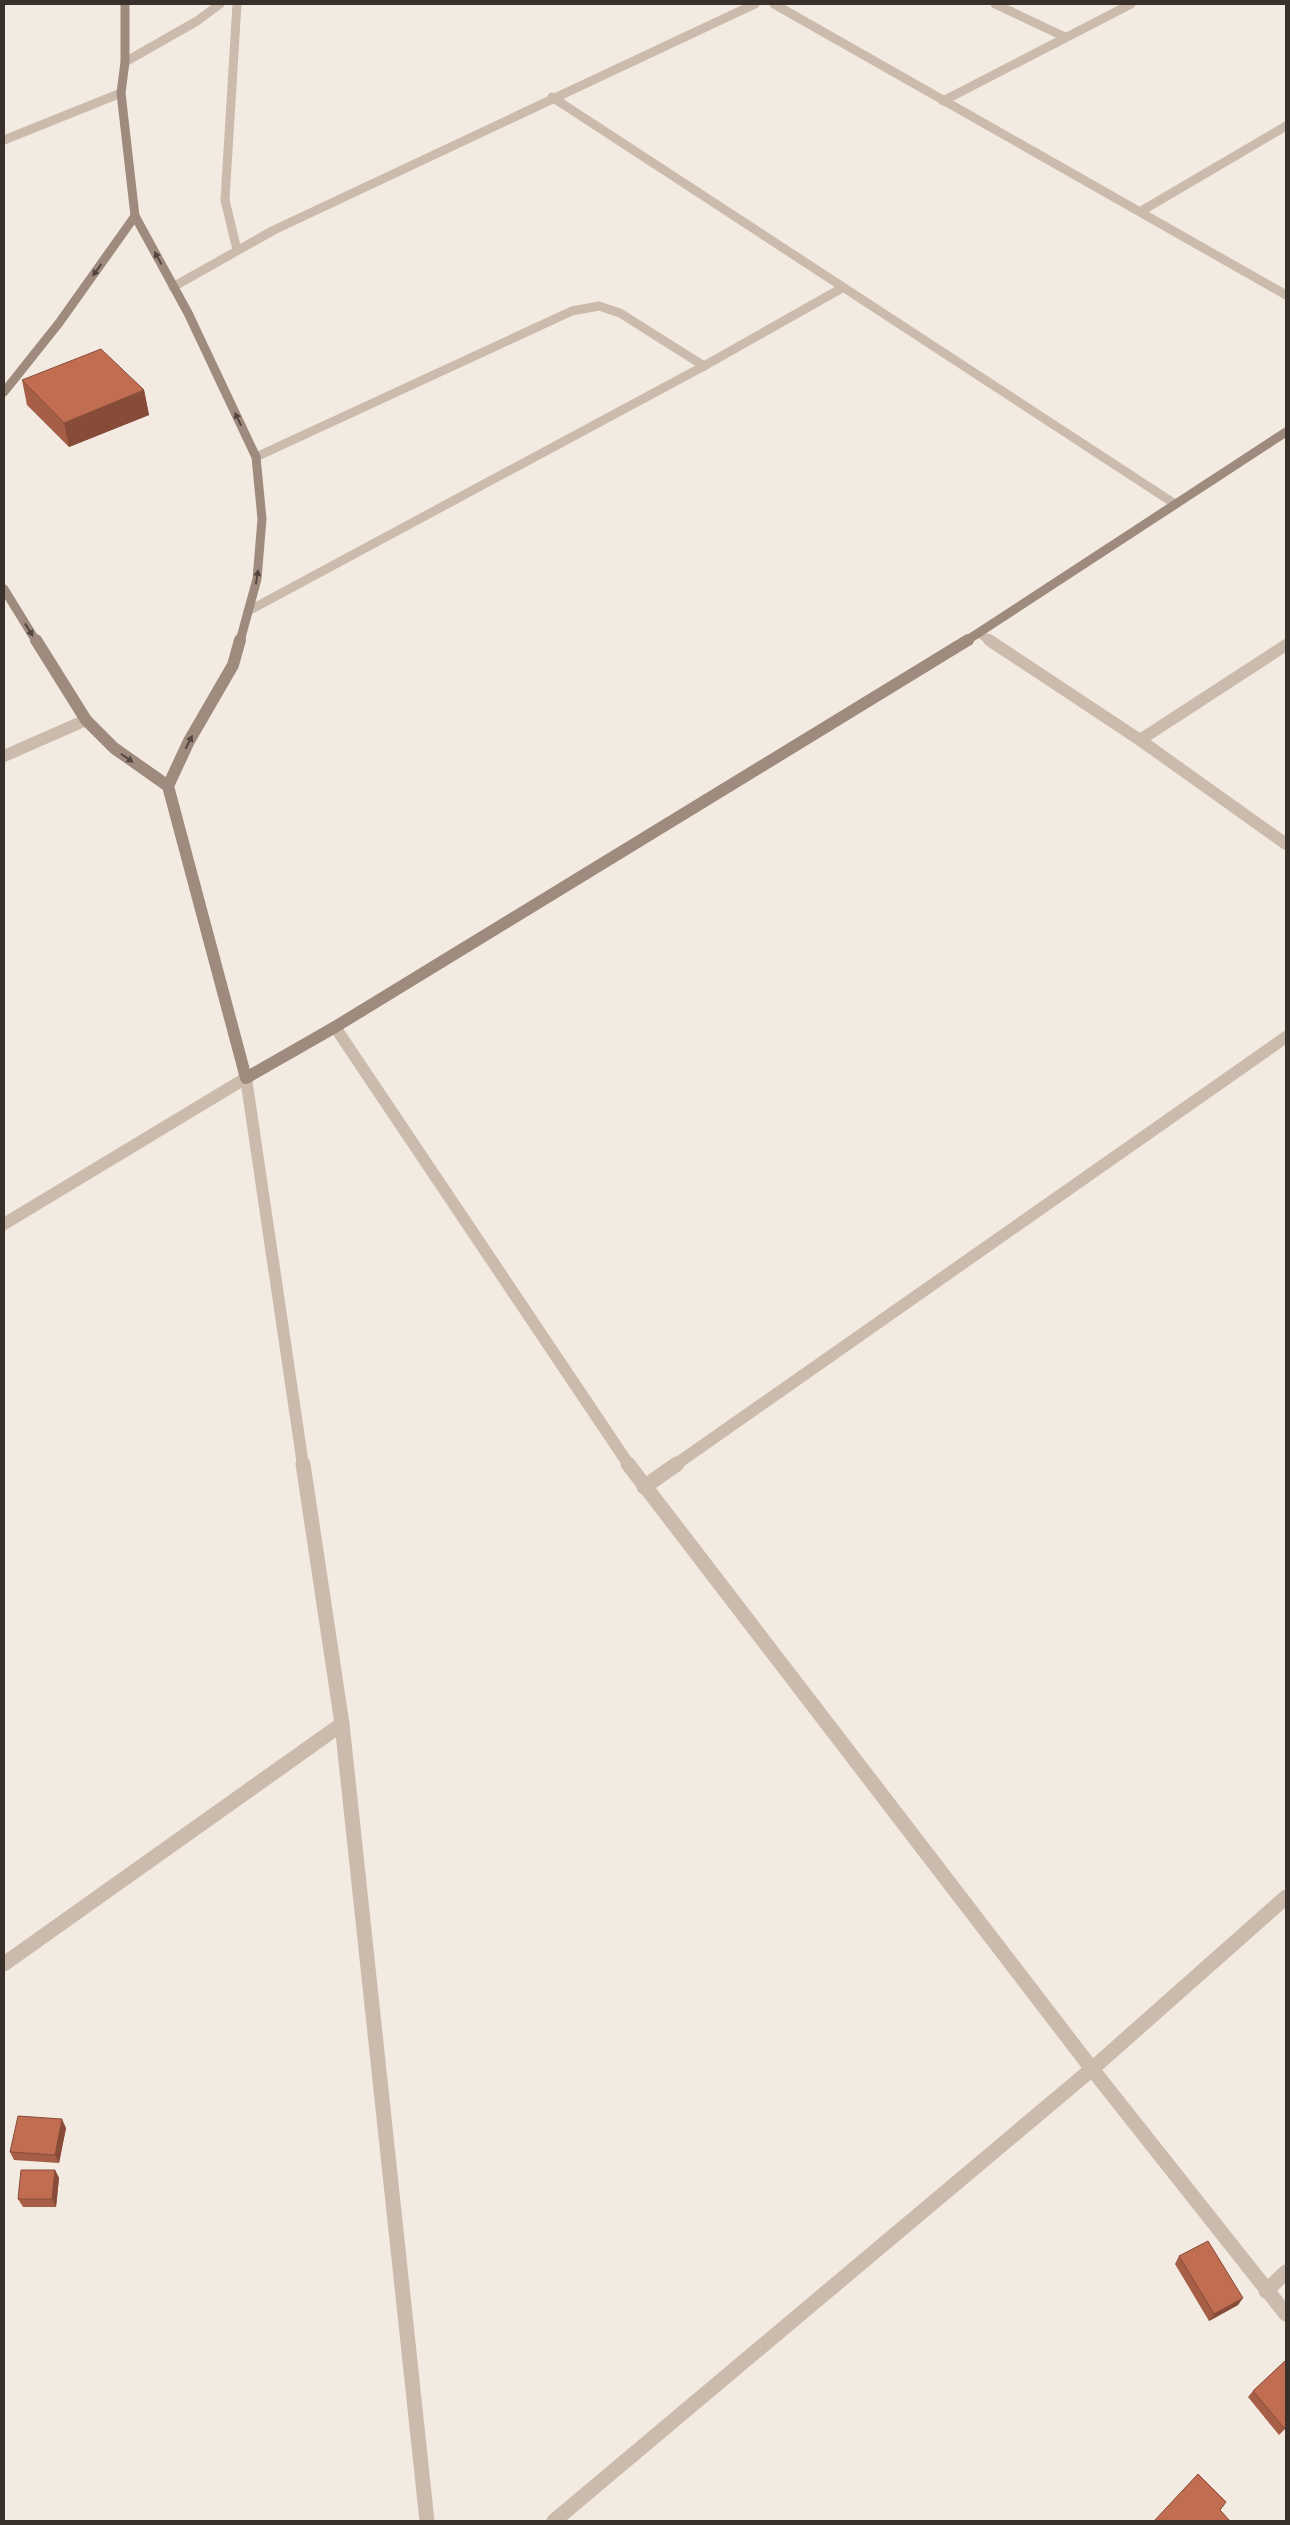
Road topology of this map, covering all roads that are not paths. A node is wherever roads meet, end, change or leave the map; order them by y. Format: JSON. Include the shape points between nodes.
{"nodes":[{"id":1,"x":125,"y":4,"type":"edge"},
{"id":2,"x":220,"y":4,"type":"edge"},
{"id":3,"x":237,"y":4,"type":"edge"},
{"id":4,"x":755,"y":4,"type":"edge"},
{"id":5,"x":774,"y":4,"type":"edge"},
{"id":6,"x":995,"y":4,"type":"edge"},
{"id":7,"x":1131,"y":4,"type":"edge"},
{"id":8,"x":1065,"y":37,"type":"junction"},
{"id":9,"x":125,"y":62,"type":"junction"},
{"id":10,"x":121,"y":93,"type":"junction"},
{"id":11,"x":552,"y":98,"type":"junction"},
{"id":12,"x":943,"y":101,"type":"junction"},
{"id":13,"x":1286,"y":126,"type":"edge"},
{"id":14,"x":4,"y":140,"type":"edge"},
{"id":15,"x":1143,"y":210,"type":"junction"},
{"id":16,"x":135,"y":216,"type":"junction"},
{"id":17,"x":237,"y":250,"type":"junction"},
{"id":18,"x":174,"y":287,"type":"junction"},
{"id":19,"x":842,"y":288,"type":"junction"},
{"id":20,"x":1286,"y":294,"type":"edge"},
{"id":21,"x":704,"y":366,"type":"junction"},
{"id":22,"x":4,"y":392,"type":"edge"},
{"id":23,"x":1286,"y":432,"type":"edge"},
{"id":24,"x":256,"y":456,"type":"junction"},
{"id":25,"x":1175,"y":504,"type":"junction"},
{"id":26,"x":4,"y":589,"type":"edge"},
{"id":27,"x":248,"y":611,"type":"junction"},
{"id":28,"x":979,"y":633,"type":"junction"},
{"id":29,"x":1286,"y":645,"type":"edge"},
{"id":30,"x":86,"y":720,"type":"junction"},
{"id":31,"x":1140,"y":740,"type":"junction"},
{"id":32,"x":4,"y":756,"type":"edge"},
{"id":33,"x":168,"y":786,"type":"junction"},
{"id":34,"x":1286,"y":844,"type":"edge"},
{"id":35,"x":335,"y":1027,"type":"junction"},
{"id":36,"x":1286,"y":1037,"type":"edge"},
{"id":37,"x":246,"y":1078,"type":"junction"},
{"id":38,"x":4,"y":1224,"type":"edge"},
{"id":39,"x":644,"y":1487,"type":"junction"},
{"id":40,"x":342,"y":1724,"type":"junction"},
{"id":41,"x":1286,"y":1896,"type":"edge"},
{"id":42,"x":4,"y":1964,"type":"edge"},
{"id":43,"x":1092,"y":2069,"type":"junction"},
{"id":44,"x":1286,"y":2272,"type":"edge"},
{"id":45,"x":1266,"y":2291,"type":"junction"},
{"id":46,"x":1286,"y":2314,"type":"edge"},
{"id":47,"x":427,"y":2521,"type":"edge"},
{"id":48,"x":554,"y":2521,"type":"edge"}],
"edges":[{"from":1,"to":9,"type":"street"},
{"from":2,"to":9,"type":"street"},
{"from":3,"to":17,"type":"street","via":[[225,200]]},
{"from":4,"to":11,"type":"street"},
{"from":5,"to":12,"type":"street"},
{"from":6,"to":8,"type":"street"},
{"from":7,"to":8,"type":"street"},
{"from":8,"to":12,"type":"street"},
{"from":9,"to":10,"type":"street"},
{"from":10,"to":14,"type":"street"},
{"from":10,"to":16,"type":"street"},
{"from":11,"to":17,"type":"street"},
{"from":11,"to":19,"type":"street"},
{"from":12,"to":15,"type":"street"},
{"from":13,"to":15,"type":"street"},
{"from":15,"to":20,"type":"street"},
{"from":18,"to":16,"type":"street","one_way":true},
{"from":16,"to":22,"type":"street","one_way":true,"via":[[59,323]]},
{"from":17,"to":18,"type":"street"},
{"from":24,"to":18,"type":"street","one_way":true},
{"from":19,"to":21,"type":"street"},
{"from":19,"to":25,"type":"street"},
{"from":21,"to":24,"type":"street","via":[[620,313],[598,306],[572,310]]},
{"from":21,"to":27,"type":"street"},
{"from":23,"to":25,"type":"street"},
{"from":27,"to":24,"type":"street","one_way":true,"via":[[257,579],[262,519]]},
{"from":25,"to":28,"type":"street"},
{"from":26,"to":30,"type":"street","one_way":true},
{"from":33,"to":27,"type":"street","one_way":true,"via":[[232,665]]},
{"from":28,"to":31,"type":"street"},
{"from":28,"to":35,"type":"street"},
{"from":29,"to":31,"type":"street"},
{"from":30,"to":32,"type":"street"},
{"from":30,"to":33,"type":"street","one_way":true,"via":[[114,748]]},
{"from":31,"to":34,"type":"street"},
{"from":33,"to":37,"type":"street"},
{"from":35,"to":37,"type":"street"},
{"from":35,"to":39,"type":"street"},
{"from":36,"to":39,"type":"street"},
{"from":37,"to":38,"type":"street"},
{"from":37,"to":40,"type":"street"},
{"from":39,"to":43,"type":"street"},
{"from":40,"to":42,"type":"street"},
{"from":40,"to":47,"type":"street"},
{"from":41,"to":43,"type":"street"},
{"from":43,"to":45,"type":"street"},
{"from":43,"to":48,"type":"street"},
{"from":44,"to":45,"type":"street"},
{"from":45,"to":46,"type":"street"}]}
